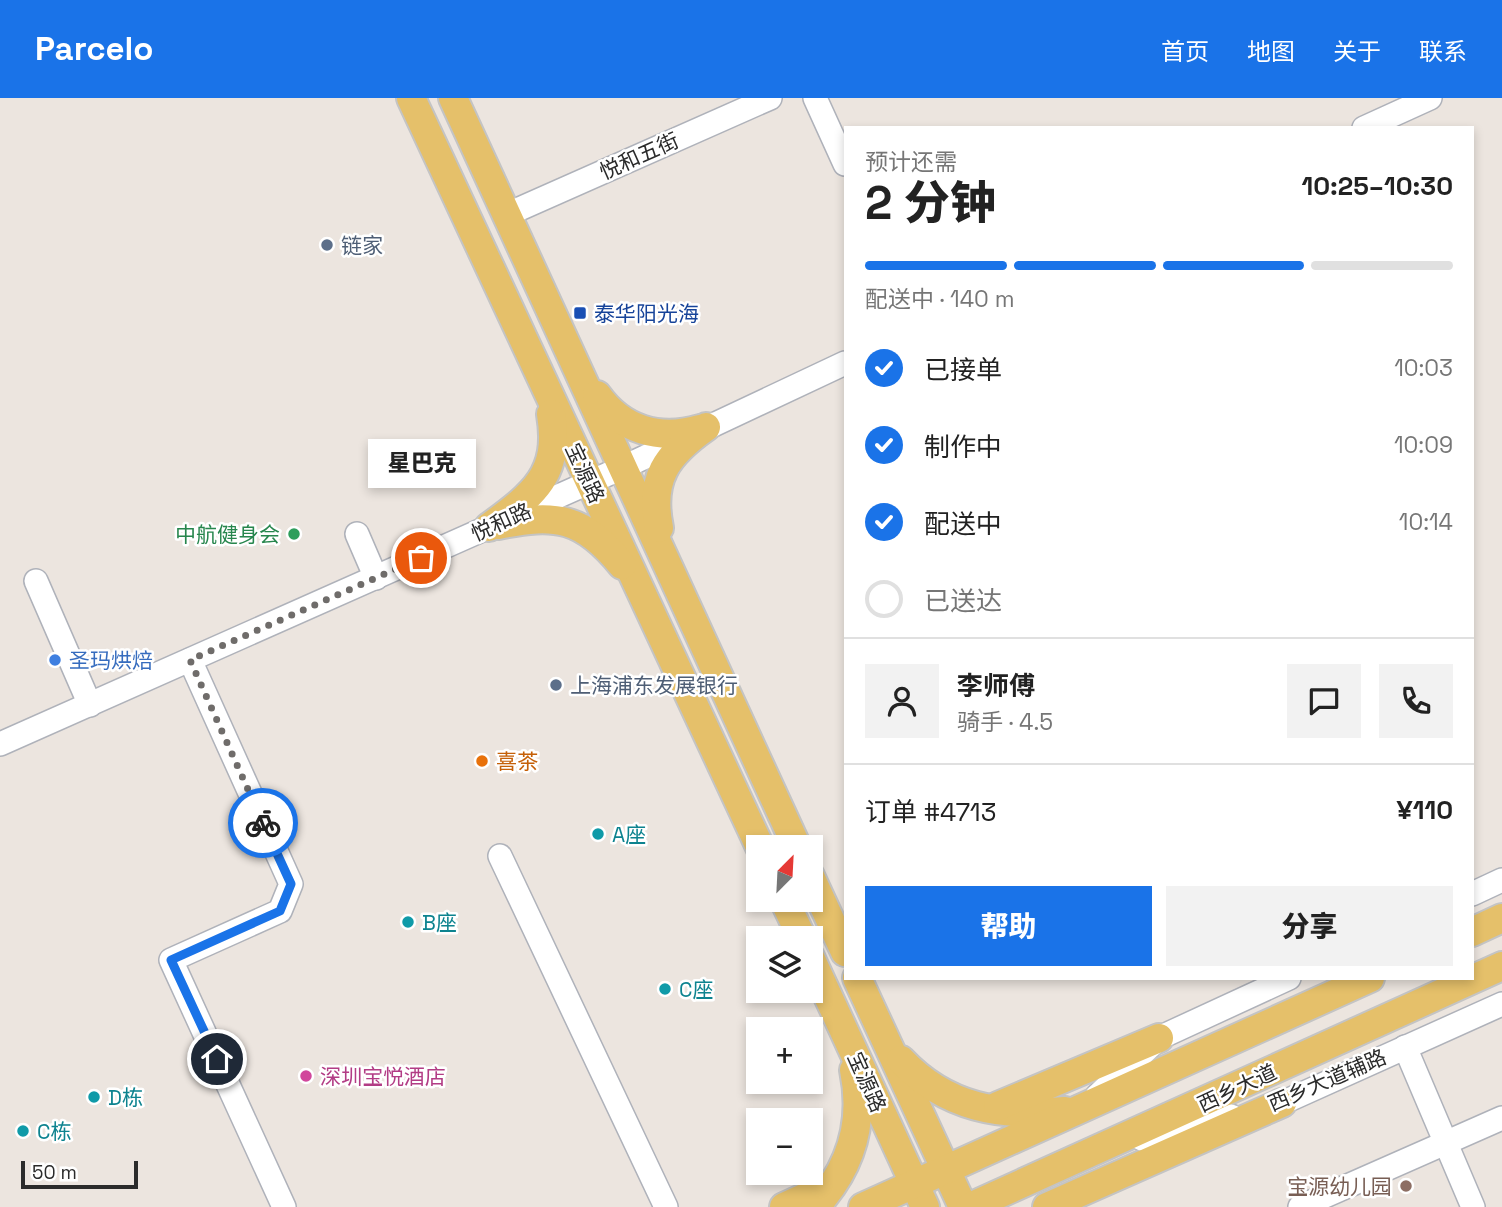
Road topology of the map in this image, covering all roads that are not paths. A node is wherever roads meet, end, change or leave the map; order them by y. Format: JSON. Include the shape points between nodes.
{"nodes":[{"id":1,"x":411,"y":98,"type":"edge"},
{"id":2,"x":453,"y":98,"type":"edge"},
{"id":3,"x":770,"y":98,"type":"edge"},
{"id":4,"x":815,"y":98,"type":"edge"},
{"id":5,"x":1430,"y":98,"type":"edge"},
{"id":6,"x":1368,"y":126,"type":"edge"},
{"id":7,"x":844,"y":162,"type":"edge"},
{"id":8,"x":508,"y":214,"type":"junction"},
{"id":9,"x":844,"y":363,"type":"edge"},
{"id":10,"x":539,"y":374,"type":"junction"},
{"id":11,"x":581,"y":374,"type":"junction"},
{"id":12,"x":706,"y":427,"type":"junction"},
{"id":13,"x":624,"y":467,"type":"junction"},
{"id":14,"x":590,"y":482,"type":"junction"},
{"id":15,"x":489,"y":527,"type":"junction"},
{"id":16,"x":357,"y":534,"type":"dead end"},
{"id":17,"x":376,"y":578,"type":"junction"},
{"id":18,"x":36,"y":580,"type":"dead end"},
{"id":19,"x":677,"y":584,"type":"junction"},
{"id":20,"x":640,"y":587,"type":"junction"},
{"id":21,"x":190,"y":660,"type":"junction"},
{"id":22,"x":90,"y":705,"type":"junction"},
{"id":23,"x":0,"y":744,"type":"edge"},
{"id":24,"x":754,"y":835,"type":"edge"},
{"id":25,"x":792,"y":835,"type":"edge"},
{"id":26,"x":500,"y":856,"type":"dead end"},
{"id":27,"x":1502,"y":880,"type":"edge"},
{"id":28,"x":1474,"y":893,"type":"edge"},
{"id":29,"x":823,"y":904,"type":"edge"},
{"id":30,"x":1502,"y":918,"type":"edge"},
{"id":31,"x":1474,"y":931,"type":"edge"},
{"id":32,"x":844,"y":950,"type":"edge"},
{"id":33,"x":1502,"y":967,"type":"edge"},
{"id":34,"x":858,"y":980,"type":"edge"},
{"id":35,"x":1285,"y":980,"type":"edge"},
{"id":36,"x":1366,"y":980,"type":"edge"},
{"id":37,"x":1473,"y":980,"type":"edge"},
{"id":38,"x":1474,"y":980,"type":"edge"},
{"id":39,"x":823,"y":985,"type":"edge"},
{"id":40,"x":1502,"y":1004,"type":"edge"},
{"id":41,"x":876,"y":1021,"type":"junction"},
{"id":42,"x":847,"y":1037,"type":"junction"},
{"id":43,"x":1159,"y":1038,"type":"junction"},
{"id":44,"x":1405,"y":1047,"type":"junction"},
{"id":45,"x":1282,"y":1103,"type":"junction"},
{"id":46,"x":991,"y":1109,"type":"junction"},
{"id":47,"x":1082,"y":1110,"type":"junction"},
{"id":48,"x":1502,"y":1118,"type":"edge"},
{"id":49,"x":1444,"y":1144,"type":"junction"},
{"id":50,"x":1105,"y":1148,"type":"junction"},
{"id":51,"x":946,"y":1170,"type":"junction"},
{"id":52,"x":835,"y":1184,"type":"junction"},
{"id":53,"x":920,"y":1195,"type":"edge"},
{"id":54,"x":285,"y":1207,"type":"edge"},
{"id":55,"x":666,"y":1207,"type":"edge"},
{"id":56,"x":784,"y":1207,"type":"edge"},
{"id":57,"x":815,"y":1207,"type":"edge"},
{"id":58,"x":863,"y":1207,"type":"edge"},
{"id":59,"x":963,"y":1207,"type":"edge"},
{"id":60,"x":971,"y":1207,"type":"edge"},
{"id":61,"x":1030,"y":1207,"type":"edge"},
{"id":62,"x":1047,"y":1207,"type":"edge"},
{"id":63,"x":1300,"y":1207,"type":"edge"},
{"id":64,"x":1473,"y":1207,"type":"edge"}],
"edges":[{"from":1,"to":10,"type":"main road","name":"宝源路"},
{"from":2,"to":8,"type":"main road","name":"宝源路"},
{"from":3,"to":8,"type":"street","name":"悦和五街"},
{"from":4,"to":7,"type":"street"},
{"from":5,"to":6,"type":"street"},
{"from":8,"to":11,"type":"main road","name":"宝源路"},
{"from":9,"to":12,"type":"street","name":"悦和路"},
{"from":10,"to":14,"type":"main road","name":"宝源路"},
{"from":10,"to":15,"type":"main road","via":[[554,435],[548,470],[522,503]]},
{"from":11,"to":12,"type":"main road","via":[[601,401],[633,427],[666,435]]},
{"from":11,"to":13,"type":"main road","name":"宝源路"},
{"from":12,"to":13,"type":"street","name":"悦和路"},
{"from":12,"to":19,"type":"main road","via":[[671,455],[654,503]]},
{"from":13,"to":14,"type":"street","name":"悦和路"},
{"from":13,"to":19,"type":"main road","name":"宝源路"},
{"from":14,"to":15,"type":"street","name":"悦和路"},
{"from":14,"to":20,"type":"main road","name":"宝源路"},
{"from":15,"to":17,"type":"street","name":"悦和路"},
{"from":15,"to":20,"type":"main road","via":[[548,517],[566,521],[598,540]]},
{"from":16,"to":17,"type":"street"},
{"from":17,"to":21,"type":"street","name":"悦和路"},
{"from":18,"to":22,"type":"street"},
{"from":19,"to":25,"type":"main road","name":"宝源路"},
{"from":20,"to":24,"type":"main road","name":"宝源路"},
{"from":21,"to":22,"type":"street","name":"悦和路"},
{"from":21,"to":54,"type":"street","via":[[291,884],[280,911],[171,960]]},
{"from":22,"to":23,"type":"street","name":"悦和路"},
{"from":26,"to":55,"type":"street"},
{"from":27,"to":28,"type":"street"},
{"from":29,"to":32,"type":"main road"},
{"from":30,"to":31,"type":"main road"},
{"from":33,"to":38,"type":"main road","name":"西乡大道"},
{"from":34,"to":41,"type":"main road","name":"宝源路"},
{"from":35,"to":43,"type":"street"},
{"from":36,"to":47,"type":"main road","name":"西乡大道"},
{"from":37,"to":50,"type":"main road","name":"西乡大道"},
{"from":39,"to":42,"type":"main road","name":"宝源路"},
{"from":40,"to":44,"type":"street","name":"西乡大道辅路"},
{"from":41,"to":46,"type":"main road","via":[[918,1077],[965,1105]]},
{"from":41,"to":51,"type":"main road","name":"宝源路"},
{"from":42,"to":52,"type":"main road","via":[[858,1114],[855,1141]]},
{"from":42,"to":53,"type":"main road","name":"宝源路"},
{"from":43,"to":46,"type":"main road"},
{"from":43,"to":47,"type":"street"},
{"from":44,"to":45,"type":"street","name":"西乡大道辅路"},
{"from":44,"to":49,"type":"street"},
{"from":45,"to":50,"type":"street","name":"西乡大道辅路"},
{"from":45,"to":62,"type":"main road"},
{"from":46,"to":47,"type":"main road"},
{"from":47,"to":51,"type":"main road","name":"西乡大道"},
{"from":48,"to":49,"type":"street"},
{"from":49,"to":63,"type":"street"},
{"from":49,"to":64,"type":"street"},
{"from":50,"to":60,"type":"main road","name":"西乡大道"},
{"from":50,"to":61,"type":"main road"},
{"from":51,"to":53,"type":"main road","name":"西乡大道"},
{"from":51,"to":59,"type":"main road","name":"宝源路"},
{"from":52,"to":56,"type":"main road"},
{"from":52,"to":57,"type":"main road"},
{"from":53,"to":58,"type":"main road","name":"西乡大道"}]}
